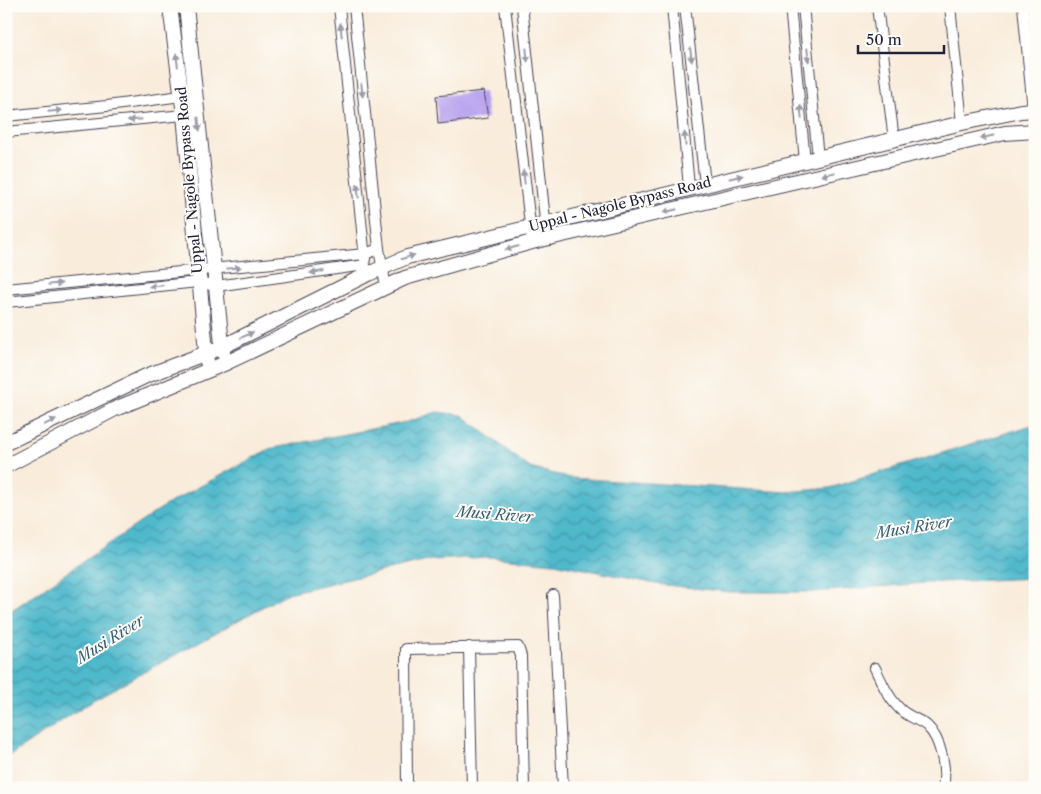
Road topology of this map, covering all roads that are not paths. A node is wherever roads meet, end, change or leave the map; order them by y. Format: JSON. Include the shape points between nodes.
{"nodes":[{"id":1,"x":170,"y":6,"type":"edge"},
{"id":2,"x":186,"y":6,"type":"edge"},
{"id":3,"x":339,"y":6,"type":"edge"},
{"id":4,"x":354,"y":6,"type":"edge"},
{"id":5,"x":505,"y":6,"type":"edge"},
{"id":6,"x":522,"y":6,"type":"edge"},
{"id":7,"x":672,"y":6,"type":"edge"},
{"id":8,"x":686,"y":6,"type":"edge"},
{"id":9,"x":790,"y":6,"type":"edge"},
{"id":10,"x":803,"y":6,"type":"edge"},
{"id":11,"x":878,"y":6,"type":"edge"},
{"id":12,"x":950,"y":6,"type":"edge"},
{"id":13,"x":1023,"y":6,"type":"edge"},
{"id":14,"x":182,"y":96,"type":"junction"},
{"id":15,"x":1034,"y":110,"type":"edge"},
{"id":16,"x":184,"y":115,"type":"junction"},
{"id":17,"x":6,"y":116,"type":"edge"},
{"id":18,"x":962,"y":123,"type":"junction"},
{"id":19,"x":1035,"y":131,"type":"edge"},
{"id":20,"x":6,"y":132,"type":"edge"},
{"id":21,"x":894,"y":140,"type":"junction"},
{"id":22,"x":812,"y":159,"type":"junction"},
{"id":23,"x":705,"y":184,"type":"junction"},
{"id":24,"x":689,"y":187,"type":"junction"},
{"id":25,"x":361,"y":215,"type":"junction"},
{"id":26,"x":545,"y":222,"type":"junction"},
{"id":27,"x":529,"y":226,"type":"junction"},
{"id":28,"x":377,"y":236,"type":"junction"},
{"id":29,"x":548,"y":240,"type":"junction"},
{"id":30,"x":532,"y":242,"type":"junction"},
{"id":31,"x":379,"y":249,"type":"junction"},
{"id":32,"x":365,"y":265,"type":"junction"},
{"id":33,"x":384,"y":267,"type":"junction"},
{"id":34,"x":214,"y":270,"type":"junction"},
{"id":35,"x":199,"y":275,"type":"junction"},
{"id":36,"x":216,"y":286,"type":"junction"},
{"id":37,"x":386,"y":287,"type":"junction"},
{"id":38,"x":6,"y":289,"type":"edge"},
{"id":39,"x":6,"y":302,"type":"edge"},
{"id":40,"x":222,"y":347,"type":"junction"},
{"id":41,"x":206,"y":353,"type":"junction"},
{"id":42,"x":226,"y":363,"type":"junction"},
{"id":43,"x":208,"y":370,"type":"junction"},
{"id":44,"x":6,"y":444,"type":"edge"},
{"id":45,"x":6,"y":466,"type":"edge"},
{"id":46,"x":553,"y":595,"type":"dead end"},
{"id":47,"x":469,"y":647,"type":"junction"},
{"id":48,"x":875,"y":668,"type":"dead end"},
{"id":49,"x":408,"y":788,"type":"edge"},
{"id":50,"x":472,"y":788,"type":"edge"},
{"id":51,"x":524,"y":788,"type":"edge"},
{"id":52,"x":563,"y":788,"type":"edge"},
{"id":53,"x":943,"y":788,"type":"edge"}],
"edges":[{"from":14,"to":1,"type":"street","name":"Uppal - Nagole Bypass Road","one_way":true},
{"from":2,"to":34,"type":"street","name":"Uppal - Nagole Bypass Road","one_way":true},
{"from":25,"to":3,"type":"street","one_way":true},
{"from":4,"to":28,"type":"street","one_way":true},
{"from":27,"to":5,"type":"street","one_way":true},
{"from":6,"to":26,"type":"street","one_way":true},
{"from":24,"to":7,"type":"street","one_way":true},
{"from":8,"to":23,"type":"street","one_way":true},
{"from":22,"to":9,"type":"street","one_way":true},
{"from":10,"to":22,"type":"street","one_way":true},
{"from":11,"to":21,"type":"street"},
{"from":12,"to":18,"type":"street"},
{"from":13,"to":15,"type":"street"},
{"from":14,"to":16,"type":"street","name":"Uppal - Nagole Bypass Road"},
{"from":17,"to":14,"type":"street","one_way":true},
{"from":15,"to":18,"type":"street","name":"Uppal - Nagole Bypass Road"},
{"from":16,"to":20,"type":"street","one_way":true},
{"from":16,"to":35,"type":"street","name":"Uppal - Nagole Bypass Road"},
{"from":18,"to":21,"type":"street","name":"Uppal - Nagole Bypass Road"},
{"from":19,"to":29,"type":"street","name":"Uppal - Nagole Bypass Road","one_way":true,"via":[[1005,133]]},
{"from":21,"to":22,"type":"street","name":"Uppal - Nagole Bypass Road"},
{"from":23,"to":22,"type":"street","name":"Uppal - Nagole Bypass Road","one_way":true},
{"from":23,"to":24,"type":"street","name":"Uppal - Nagole Bypass Road"},
{"from":24,"to":26,"type":"street","name":"Uppal - Nagole Bypass Road"},
{"from":25,"to":28,"type":"street"},
{"from":25,"to":32,"type":"street"},
{"from":26,"to":27,"type":"street","name":"Uppal - Nagole Bypass Road"},
{"from":26,"to":29,"type":"street"},
{"from":27,"to":30,"type":"street"},
{"from":33,"to":27,"type":"street","name":"Uppal - Nagole Bypass Road","one_way":true,"via":[[407,257]]},
{"from":28,"to":31,"type":"street"},
{"from":29,"to":30,"type":"street","name":"Uppal - Nagole Bypass Road"},
{"from":30,"to":37,"type":"street","name":"Uppal - Nagole Bypass Road","one_way":true,"via":[[437,268]]},
{"from":31,"to":32,"type":"street"},
{"from":31,"to":33,"type":"street"},
{"from":32,"to":33,"type":"street","name":"Uppal - Nagole Bypass Road"},
{"from":34,"to":32,"type":"street","one_way":true},
{"from":32,"to":36,"type":"street","one_way":true},
{"from":40,"to":32,"type":"street","name":"Uppal - Nagole Bypass Road","one_way":true},
{"from":33,"to":37,"type":"street"},
{"from":34,"to":35,"type":"street"},
{"from":34,"to":36,"type":"street","name":"Uppal - Nagole Bypass Road"},
{"from":35,"to":36,"type":"street"},
{"from":38,"to":35,"type":"street","one_way":true},
{"from":35,"to":39,"type":"street","one_way":true},
{"from":35,"to":41,"type":"street","name":"Uppal - Nagole Bypass Road"},
{"from":36,"to":40,"type":"street","name":"Uppal - Nagole Bypass Road"},
{"from":37,"to":42,"type":"street","name":"Uppal - Nagole Bypass Road"},
{"from":40,"to":41,"type":"street","name":"Uppal - Nagole Bypass Road"},
{"from":40,"to":42,"type":"street","name":"Uppal - Nagole Bypass Road"},
{"from":41,"to":43,"type":"street","name":"Uppal - Nagole Bypass Road"},
{"from":44,"to":41,"type":"street","name":"Uppal - Nagole Bypass Road","one_way":true,"via":[[146,376]]},
{"from":42,"to":43,"type":"street","name":"Uppal - Nagole Bypass Road"},
{"from":43,"to":45,"type":"street","name":"Uppal - Nagole Bypass Road","via":[[115,409]]},
{"from":46,"to":52,"type":"street"},
{"from":47,"to":49,"type":"street","via":[[406,649]]},
{"from":47,"to":50,"type":"street"},
{"from":47,"to":51,"type":"street","via":[[518,647],[521,656]]},
{"from":48,"to":53,"type":"street","via":[[894,702],[927,726],[935,736],[940,747]]}]}
